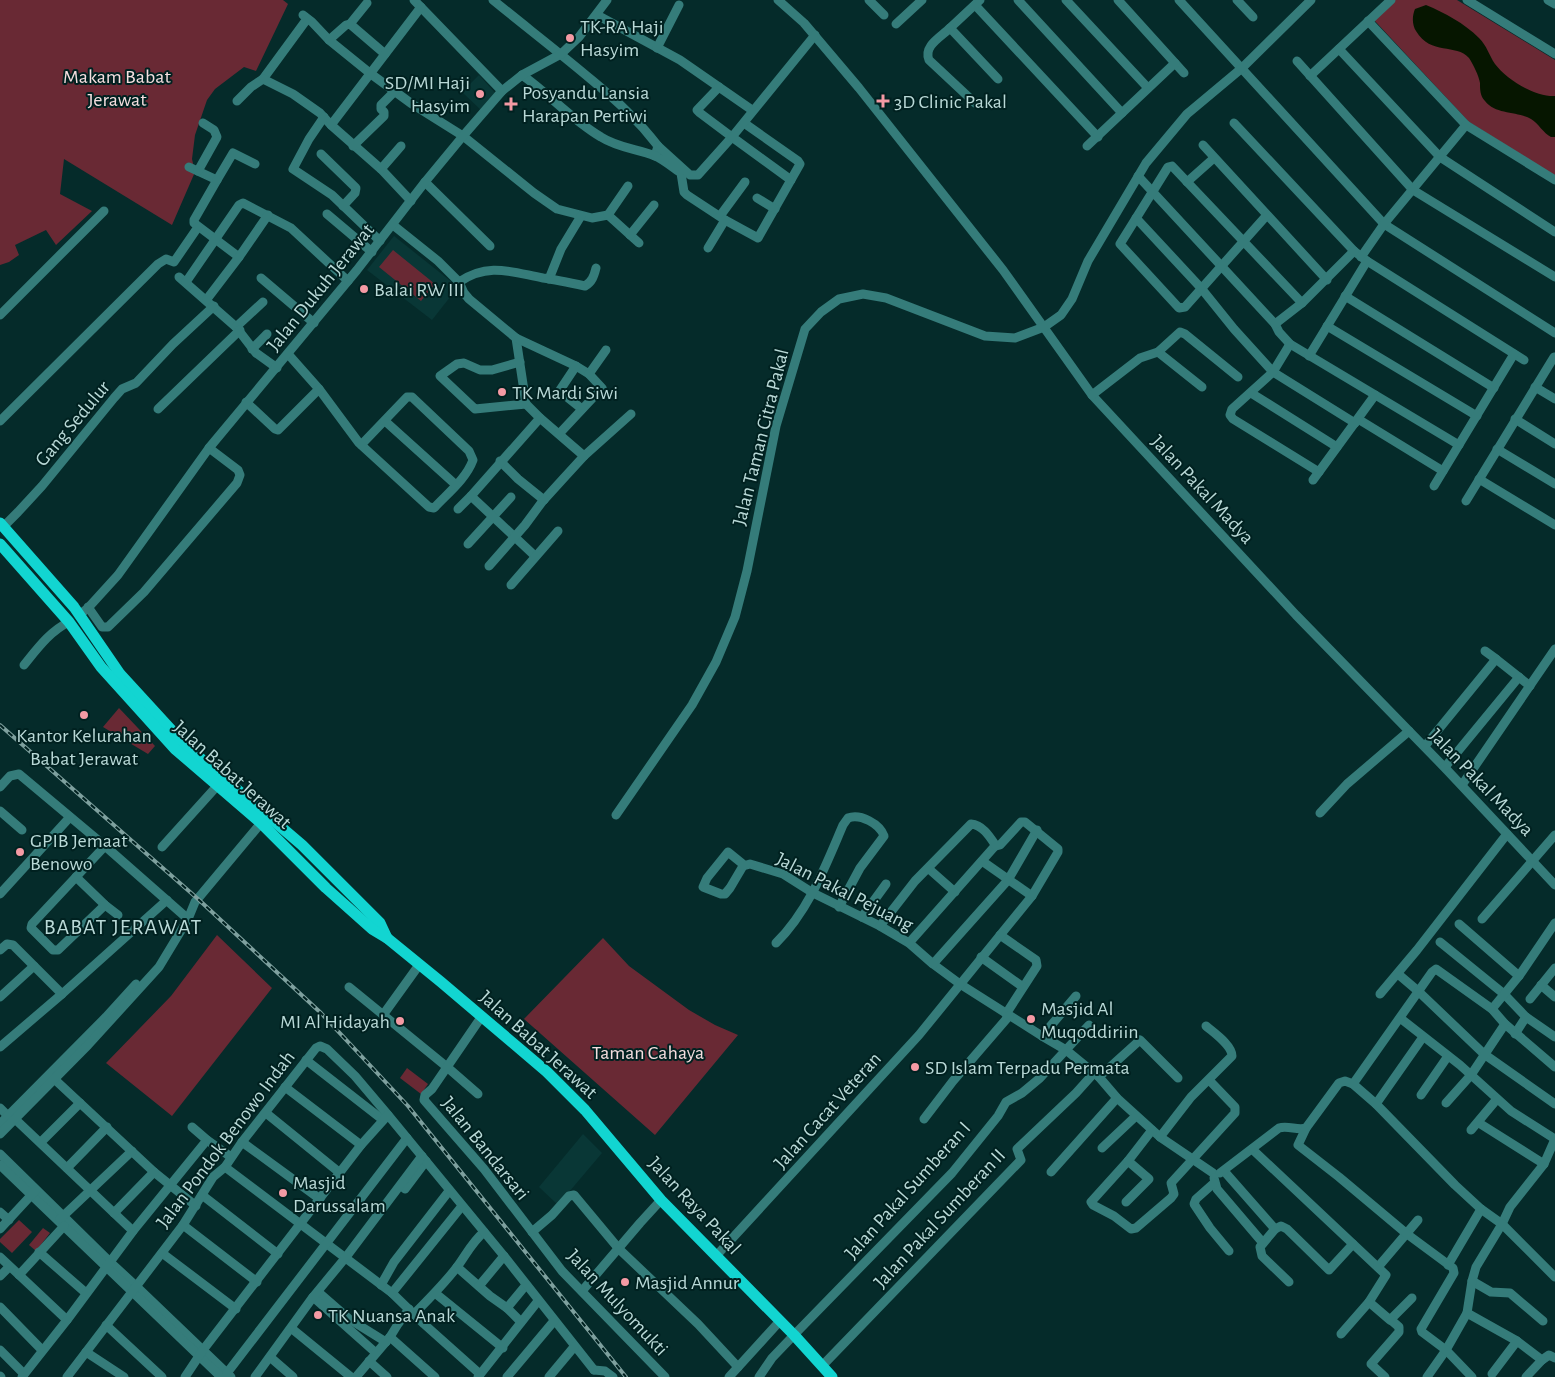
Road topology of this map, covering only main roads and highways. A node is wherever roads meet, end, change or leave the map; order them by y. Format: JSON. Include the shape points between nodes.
{"nodes":[{"id":1,"x":5,"y":524,"type":"edge"},
{"id":2,"x":0,"y":544,"type":"edge"},
{"id":3,"x":387,"y":938,"type":"junction"},
{"id":4,"x":614,"y":1145,"type":"joint"},
{"id":5,"x":827,"y":1373,"type":"edge"}],
"edges":[{"from":1,"to":3,"type":"main road","name":"Jalan Babat Jerawat","via":[[85,610],[120,674],[169,728],[302,845],[380,922]]},
{"from":2,"to":3,"type":"main road","name":"Jalan Babat Jerawat","via":[[69,622],[101,667],[159,733],[261,823],[326,888],[372,929]]},
{"from":3,"to":4,"type":"main road","name":"Jalan Babat Jerawat","via":[[565,1089]]},
{"from":4,"to":5,"type":"main road","name":"Jalan Raya Pakal","via":[[661,1200],[723,1249],[779,1322],[797,1332]]}]}
